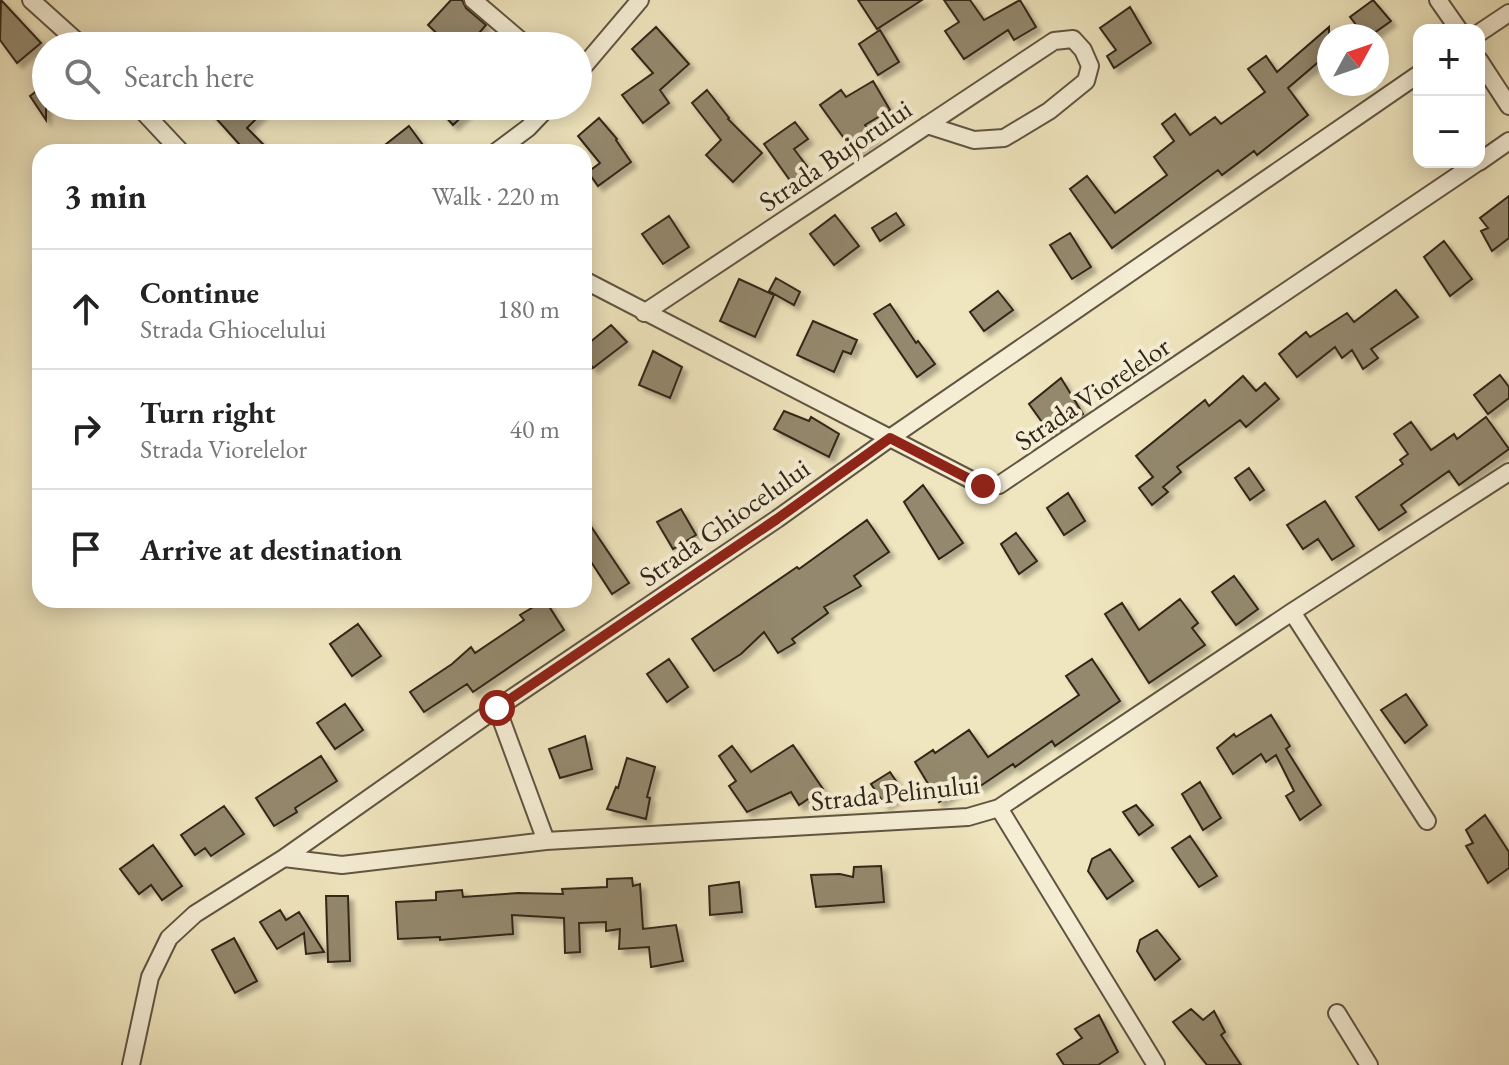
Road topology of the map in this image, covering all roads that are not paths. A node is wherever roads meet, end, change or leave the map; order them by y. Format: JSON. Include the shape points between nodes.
{"nodes":[{"id":1,"x":31,"y":0,"type":"edge"},
{"id":2,"x":473,"y":0,"type":"edge"},
{"id":3,"x":640,"y":0,"type":"edge"},
{"id":4,"x":1438,"y":0,"type":"edge"},
{"id":5,"x":1509,"y":13,"type":"edge"},
{"id":6,"x":1455,"y":24,"type":"edge"},
{"id":7,"x":1485,"y":29,"type":"edge"},
{"id":8,"x":66,"y":32,"type":"edge"},
{"id":9,"x":511,"y":32,"type":"edge"},
{"id":10,"x":592,"y":57,"type":"edge"},
{"id":11,"x":1485,"y":69,"type":"edge"},
{"id":12,"x":1413,"y":78,"type":"edge"},
{"id":13,"x":1509,"y":106,"type":"edge"},
{"id":14,"x":151,"y":120,"type":"edge"},
{"id":15,"x":530,"y":120,"type":"edge"},
{"id":16,"x":927,"y":125,"type":"junction"},
{"id":17,"x":1509,"y":141,"type":"edge"},
{"id":18,"x":174,"y":144,"type":"edge"},
{"id":19,"x":505,"y":144,"type":"edge"},
{"id":20,"x":1485,"y":158,"type":"edge"},
{"id":21,"x":1470,"y":168,"type":"edge"},
{"id":22,"x":592,"y":284,"type":"edge"},
{"id":23,"x":644,"y":313,"type":"junction"},
{"id":24,"x":890,"y":438,"type":"junction"},
{"id":25,"x":1509,"y":472,"type":"edge"},
{"id":26,"x":1292,"y":612,"type":"junction"},
{"id":27,"x":497,"y":708,"type":"junction"},
{"id":28,"x":999,"y":808,"type":"junction"},
{"id":29,"x":1427,"y":821,"type":"dead end"},
{"id":30,"x":546,"y":841,"type":"junction"},
{"id":31,"x":284,"y":858,"type":"junction"},
{"id":32,"x":1337,"y":1013,"type":"dead end"},
{"id":33,"x":131,"y":1065,"type":"edge"},
{"id":34,"x":1156,"y":1065,"type":"edge"},
{"id":35,"x":1369,"y":1065,"type":"edge"}],
"edges":[{"from":1,"to":8,"type":"street"},
{"from":2,"to":9,"type":"street"},
{"from":3,"to":10,"type":"street"},
{"from":4,"to":6,"type":"street"},
{"from":5,"to":7,"type":"street"},
{"from":11,"to":13,"type":"street"},
{"from":12,"to":24,"type":"street","name":"Strada Ghiocelului"},
{"from":14,"to":18,"type":"street"},
{"from":15,"to":19,"type":"street"},
{"from":16,"to":16,"type":"street","name":"Strada Bujorului","via":[[974,140],[1004,138],[1086,81],[1090,66],[1073,39],[1054,41]]},
{"from":16,"to":23,"type":"street","name":"Strada Bujorului"},
{"from":17,"to":20,"type":"street","name":"Strada Viorelelor"},
{"from":21,"to":24,"type":"street","name":"Strada Viorelelor","via":[[999,485],[983,486]]},
{"from":22,"to":23,"type":"street","name":"Strada Viorelelor"},
{"from":23,"to":24,"type":"street","name":"Strada Viorelelor"},
{"from":24,"to":27,"type":"street","name":"Strada Ghiocelului"},
{"from":25,"to":26,"type":"street","name":"Strada Pelinului"},
{"from":26,"to":28,"type":"street","name":"Strada Pelinului"},
{"from":26,"to":29,"type":"street"},
{"from":27,"to":30,"type":"street"},
{"from":27,"to":31,"type":"street","name":"Strada Ghiocelului"},
{"from":28,"to":30,"type":"street","name":"Strada Pelinului","via":[[953,819]]},
{"from":28,"to":34,"type":"street"},
{"from":30,"to":31,"type":"street","name":"Strada Pelinului","via":[[342,865]]},
{"from":31,"to":33,"type":"street","name":"Strada Ghiocelului","via":[[206,907],[169,938],[150,977]]},
{"from":32,"to":35,"type":"street"}]}
